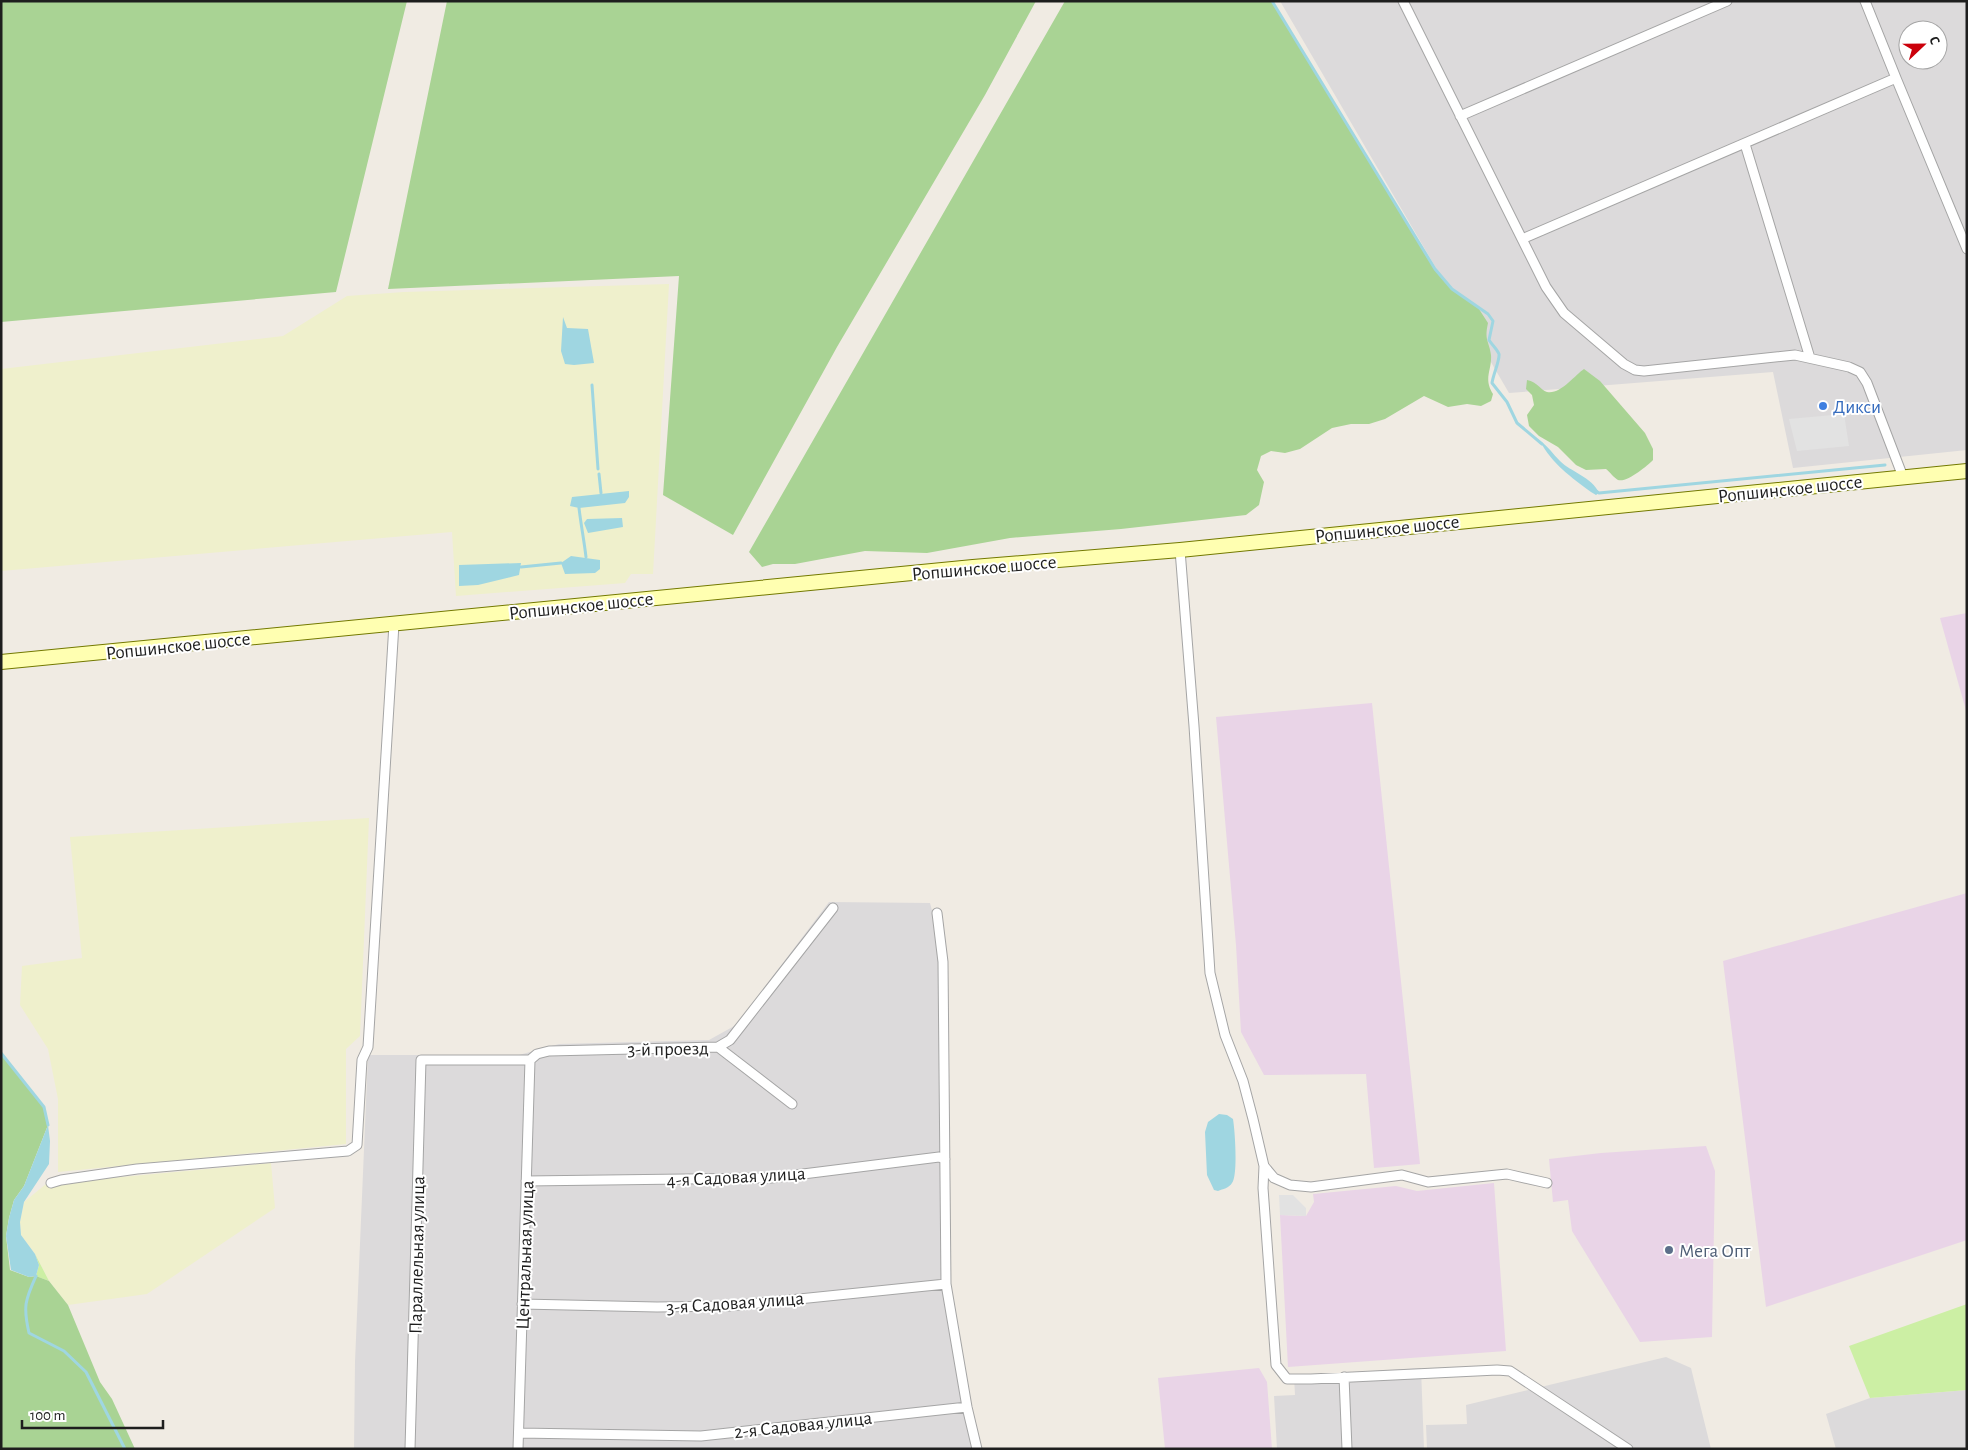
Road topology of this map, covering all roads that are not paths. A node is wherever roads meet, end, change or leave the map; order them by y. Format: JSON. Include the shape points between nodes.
{"nodes":[{"id":1,"x":1403,"y":1,"type":"edge"},
{"id":2,"x":1727,"y":1,"type":"edge"},
{"id":3,"x":1865,"y":1,"type":"edge"},
{"id":4,"x":1896,"y":78,"type":"junction"},
{"id":5,"x":1460,"y":116,"type":"junction"},
{"id":6,"x":1745,"y":144,"type":"junction"},
{"id":7,"x":1522,"y":239,"type":"junction"},
{"id":8,"x":1967,"y":250,"type":"edge"},
{"id":9,"x":1810,"y":358,"type":"junction"},
{"id":10,"x":1967,"y":471,"type":"edge"},
{"id":11,"x":1903,"y":477,"type":"junction"},
{"id":12,"x":1180,"y":550,"type":"junction"},
{"id":13,"x":394,"y":624,"type":"junction"},
{"id":14,"x":1,"y":662,"type":"edge"},
{"id":15,"x":832,"y":908,"type":"dead end"},
{"id":16,"x":937,"y":913,"type":"dead end"},
{"id":17,"x":718,"y":1047,"type":"junction"},
{"id":18,"x":530,"y":1060,"type":"junction"},
{"id":19,"x":792,"y":1104,"type":"dead end"},
{"id":20,"x":945,"y":1159,"type":"junction"},
{"id":21,"x":1264,"y":1166,"type":"junction"},
{"id":22,"x":526,"y":1181,"type":"junction"},
{"id":23,"x":1547,"y":1183,"type":"dead end"},
{"id":24,"x":51,"y":1184,"type":"dead end"},
{"id":25,"x":946,"y":1284,"type":"junction"},
{"id":26,"x":522,"y":1304,"type":"junction"},
{"id":27,"x":1344,"y":1377,"type":"junction"},
{"id":28,"x":967,"y":1407,"type":"junction"},
{"id":29,"x":519,"y":1433,"type":"junction"},
{"id":30,"x":410,"y":1449,"type":"edge"},
{"id":31,"x":518,"y":1449,"type":"edge"},
{"id":32,"x":977,"y":1449,"type":"edge"},
{"id":33,"x":1347,"y":1449,"type":"edge"},
{"id":34,"x":1628,"y":1449,"type":"edge"}],
"edges":[{"from":1,"to":5,"type":"street"},
{"from":2,"to":5,"type":"street"},
{"from":3,"to":4,"type":"street"},
{"from":4,"to":6,"type":"street"},
{"from":4,"to":8,"type":"street"},
{"from":5,"to":7,"type":"street"},
{"from":6,"to":7,"type":"street"},
{"from":6,"to":9,"type":"street"},
{"from":7,"to":9,"type":"street","via":[[1546,288],[1564,313],[1635,370],[1796,355]]},
{"from":9,"to":11,"type":"street","via":[[1860,372],[1867,382]]},
{"from":10,"to":11,"type":"main road","name":"Ропшинское шоссе"},
{"from":11,"to":12,"type":"main road","name":"Ропшинское шоссе"},
{"from":12,"to":13,"type":"main road","name":"Ропшинское шоссе"},
{"from":12,"to":21,"type":"street","via":[[1210,973],[1225,1035],[1243,1080]]},
{"from":13,"to":14,"type":"main road","name":"Ропшинское шоссе"},
{"from":13,"to":24,"type":"street","via":[[368,1047],[362,1060],[357,1145],[348,1151],[137,1169]]},
{"from":15,"to":17,"type":"street","name":"3-й проезд","via":[[730,1040]]},
{"from":16,"to":20,"type":"street","via":[[943,962]]},
{"from":17,"to":18,"type":"street","name":"3-й проезд","via":[[549,1051]]},
{"from":17,"to":19,"type":"street"},
{"from":18,"to":22,"type":"street","name":"Центральная улица"},
{"from":18,"to":30,"type":"street","name":"Параллельная улица","via":[[421,1060]]},
{"from":20,"to":22,"type":"street","name":"4-я Садовая улица","via":[[940,1157],[771,1178]]},
{"from":20,"to":25,"type":"street"},
{"from":21,"to":23,"type":"street","via":[[1274,1178],[1290,1185],[1311,1187],[1402,1175],[1428,1182],[1507,1174]]},
{"from":21,"to":27,"type":"street","via":[[1276,1365],[1287,1379]]},
{"from":22,"to":26,"type":"street","name":"Центральная улица"},
{"from":25,"to":26,"type":"street","name":"3-я Садовая улица","via":[[729,1306]]},
{"from":25,"to":28,"type":"street"},
{"from":26,"to":29,"type":"street","name":"Центральная улица"},
{"from":27,"to":33,"type":"street"},
{"from":27,"to":34,"type":"street","via":[[1510,1371]]},
{"from":28,"to":29,"type":"street","name":"2-я Садовая улица","via":[[701,1436]]},
{"from":28,"to":32,"type":"street"},
{"from":29,"to":31,"type":"street","name":"Центральная улица"}]}
